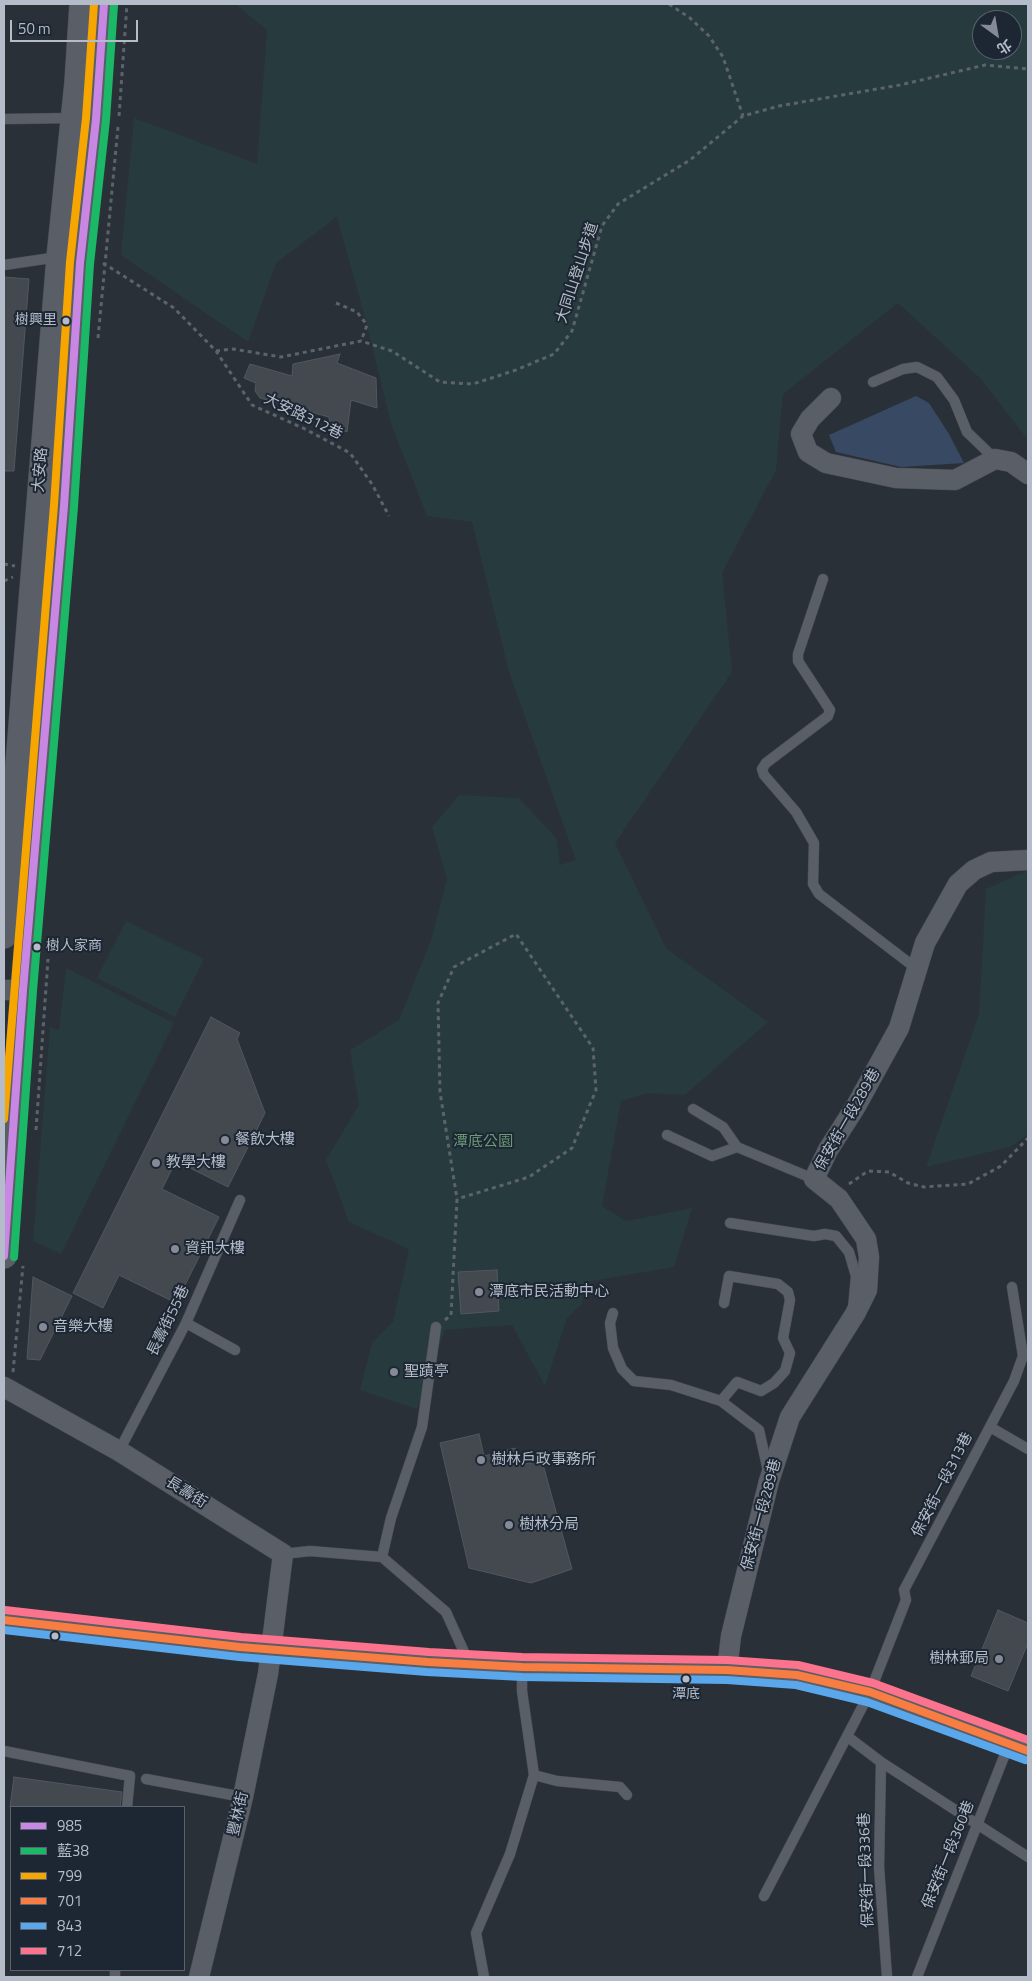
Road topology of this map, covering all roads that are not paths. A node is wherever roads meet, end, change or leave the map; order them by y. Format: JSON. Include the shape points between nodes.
{"nodes":[{"id":1,"x":82,"y":4,"type":"edge"},
{"id":2,"x":104,"y":4,"type":"edge"},
{"id":3,"x":4,"y":119,"type":"edge"},
{"id":4,"x":84,"y":119,"type":"junction"},
{"id":5,"x":69,"y":260,"type":"junction"},
{"id":6,"x":4,"y":265,"type":"edge"},
{"id":7,"x":873,"y":382,"type":"dead end"},
{"id":8,"x":831,"y":398,"type":"dead end"},
{"id":9,"x":995,"y":459,"type":"junction"},
{"id":10,"x":1028,"y":474,"type":"edge"},
{"id":11,"x":823,"y":579,"type":"dead end"},
{"id":12,"x":1028,"y":860,"type":"edge"},
{"id":13,"x":4,"y":936,"type":"edge"},
{"id":14,"x":917,"y":969,"type":"junction"},
{"id":15,"x":14,"y":990,"type":"edge"},
{"id":16,"x":693,"y":1108,"type":"dead end"},
{"id":17,"x":667,"y":1135,"type":"dead end"},
{"id":18,"x":737,"y":1147,"type":"junction"},
{"id":19,"x":814,"y":1179,"type":"junction"},
{"id":20,"x":240,"y":1200,"type":"dead end"},
{"id":21,"x":730,"y":1223,"type":"dead end"},
{"id":22,"x":4,"y":1256,"type":"edge"},
{"id":23,"x":1012,"y":1287,"type":"dead end"},
{"id":24,"x":724,"y":1303,"type":"dead end"},
{"id":25,"x":613,"y":1313,"type":"dead end"},
{"id":26,"x":855,"y":1314,"type":"junction"},
{"id":27,"x":186,"y":1324,"type":"junction"},
{"id":28,"x":436,"y":1327,"type":"road end"},
{"id":29,"x":236,"y":1350,"type":"dead end"},
{"id":30,"x":4,"y":1387,"type":"edge"},
{"id":31,"x":721,"y":1401,"type":"junction"},
{"id":32,"x":990,"y":1427,"type":"junction"},
{"id":33,"x":1028,"y":1449,"type":"edge"},
{"id":34,"x":119,"y":1451,"type":"junction"},
{"id":35,"x":769,"y":1482,"type":"junction"},
{"id":36,"x":283,"y":1554,"type":"junction"},
{"id":37,"x":382,"y":1557,"type":"junction"},
{"id":38,"x":4,"y":1620,"type":"edge"},
{"id":39,"x":271,"y":1649,"type":"junction"},
{"id":40,"x":469,"y":1664,"type":"junction"},
{"id":41,"x":522,"y":1667,"type":"junction"},
{"id":42,"x":727,"y":1670,"type":"junction"},
{"id":43,"x":870,"y":1692,"type":"junction"},
{"id":44,"x":848,"y":1737,"type":"junction"},
{"id":45,"x":1019,"y":1748,"type":"edge"},
{"id":46,"x":4,"y":1751,"type":"edge"},
{"id":47,"x":881,"y":1762,"type":"junction"},
{"id":48,"x":534,"y":1775,"type":"junction"},
{"id":49,"x":146,"y":1779,"type":"dead end"},
{"id":50,"x":628,"y":1795,"type":"dead end"},
{"id":51,"x":243,"y":1797,"type":"junction"},
{"id":52,"x":127,"y":1806,"type":"edge"},
{"id":53,"x":978,"y":1824,"type":"junction"},
{"id":54,"x":1028,"y":1857,"type":"edge"},
{"id":55,"x":764,"y":1896,"type":"dead end"},
{"id":56,"x":200,"y":1977,"type":"edge"},
{"id":57,"x":484,"y":1977,"type":"edge"},
{"id":58,"x":887,"y":1977,"type":"edge"},
{"id":59,"x":917,"y":1977,"type":"edge"}],
"edges":[{"from":1,"to":4,"type":"street","name":"大安路"},
{"from":2,"to":4,"type":"street","name":"大安路"},
{"from":3,"to":4,"type":"lane"},
{"from":4,"to":5,"type":"street","name":"大安路"},
{"from":5,"to":6,"type":"lane"},
{"from":5,"to":13,"type":"street","name":"大安路"},
{"from":5,"to":15,"type":"street","name":"大安路","via":[[62,526]]},
{"from":7,"to":9,"type":"lane","via":[[903,369],[917,367],[937,378],[954,400],[967,432]]},
{"from":8,"to":9,"type":"street","via":[[810,418],[801,434],[808,452],[826,463],[896,478],[955,480]]},
{"from":9,"to":10,"type":"street","via":[[1011,462]]},
{"from":11,"to":14,"type":"lane","via":[[798,661],[830,710],[828,716],[766,763],[762,770],[796,812],[814,843],[813,884],[819,894]]},
{"from":12,"to":14,"type":"street","name":"保安街一段289巷","via":[[990,862],[958,884],[925,943]]},
{"from":14,"to":19,"type":"street","name":"保安街一段289巷","via":[[899,1028]]},
{"from":15,"to":22,"type":"street","name":"大安路"},
{"from":16,"to":18,"type":"lane","via":[[723,1127]]},
{"from":17,"to":18,"type":"lane","via":[[712,1156]]},
{"from":18,"to":19,"type":"lane"},
{"from":19,"to":26,"type":"street","name":"保安街一段289巷","via":[[839,1199],[866,1239],[869,1257],[867,1290]]},
{"from":20,"to":27,"type":"lane","name":"長壽街55巷"},
{"from":21,"to":26,"type":"lane","via":[[814,1236],[836,1236],[850,1252],[856,1276],[852,1305]]},
{"from":23,"to":32,"type":"lane","name":"保安街一段313巷","via":[[1023,1356]]},
{"from":24,"to":31,"type":"lane","via":[[729,1276],[778,1284],[788,1292],[790,1300],[783,1338],[790,1353],[785,1371],[774,1383],[761,1391],[737,1382]]},
{"from":25,"to":31,"type":"lane","via":[[610,1323],[613,1348],[622,1369],[634,1381],[671,1385]]},
{"from":26,"to":35,"type":"street","name":"保安街一段289巷","via":[[790,1417]]},
{"from":27,"to":29,"type":"lane"},
{"from":27,"to":34,"type":"lane","name":"長壽街55巷"},
{"from":28,"to":37,"type":"lane","via":[[422,1427],[391,1518]]},
{"from":30,"to":34,"type":"street","name":"長壽街"},
{"from":31,"to":35,"type":"lane","via":[[759,1430]]},
{"from":32,"to":33,"type":"lane"},
{"from":32,"to":43,"type":"lane","name":"保安街一段313巷","via":[[904,1590],[906,1600]]},
{"from":34,"to":36,"type":"street","name":"長壽街"},
{"from":35,"to":42,"type":"street","name":"保安街一段289巷","via":[[731,1636]]},
{"from":36,"to":37,"type":"lane","via":[[310,1550]]},
{"from":36,"to":39,"type":"street"},
{"from":37,"to":40,"type":"lane","via":[[446,1612]]},
{"from":38,"to":39,"type":"street"},
{"from":39,"to":40,"type":"street"},
{"from":39,"to":51,"type":"street","name":"豐林街"},
{"from":40,"to":41,"type":"street"},
{"from":41,"to":42,"type":"street"},
{"from":41,"to":48,"type":"lane","via":[[522,1691]]},
{"from":42,"to":43,"type":"street","via":[[797,1675]]},
{"from":43,"to":44,"type":"lane"},
{"from":43,"to":45,"type":"street"},
{"from":44,"to":47,"type":"lane"},
{"from":44,"to":55,"type":"lane"},
{"from":45,"to":53,"type":"lane","name":"保安街一段360巷"},
{"from":46,"to":52,"type":"lane","via":[[130,1776]]},
{"from":47,"to":53,"type":"lane"},
{"from":47,"to":58,"type":"lane","name":"保安街一段336巷","via":[[879,1867]]},
{"from":48,"to":50,"type":"lane","via":[[557,1781],[620,1787]]},
{"from":48,"to":57,"type":"lane","via":[[510,1854],[476,1933]]},
{"from":49,"to":51,"type":"lane"},
{"from":51,"to":56,"type":"street","name":"豐林街"},
{"from":53,"to":54,"type":"lane"},
{"from":53,"to":59,"type":"lane","name":"保安街一段360巷"}]}
